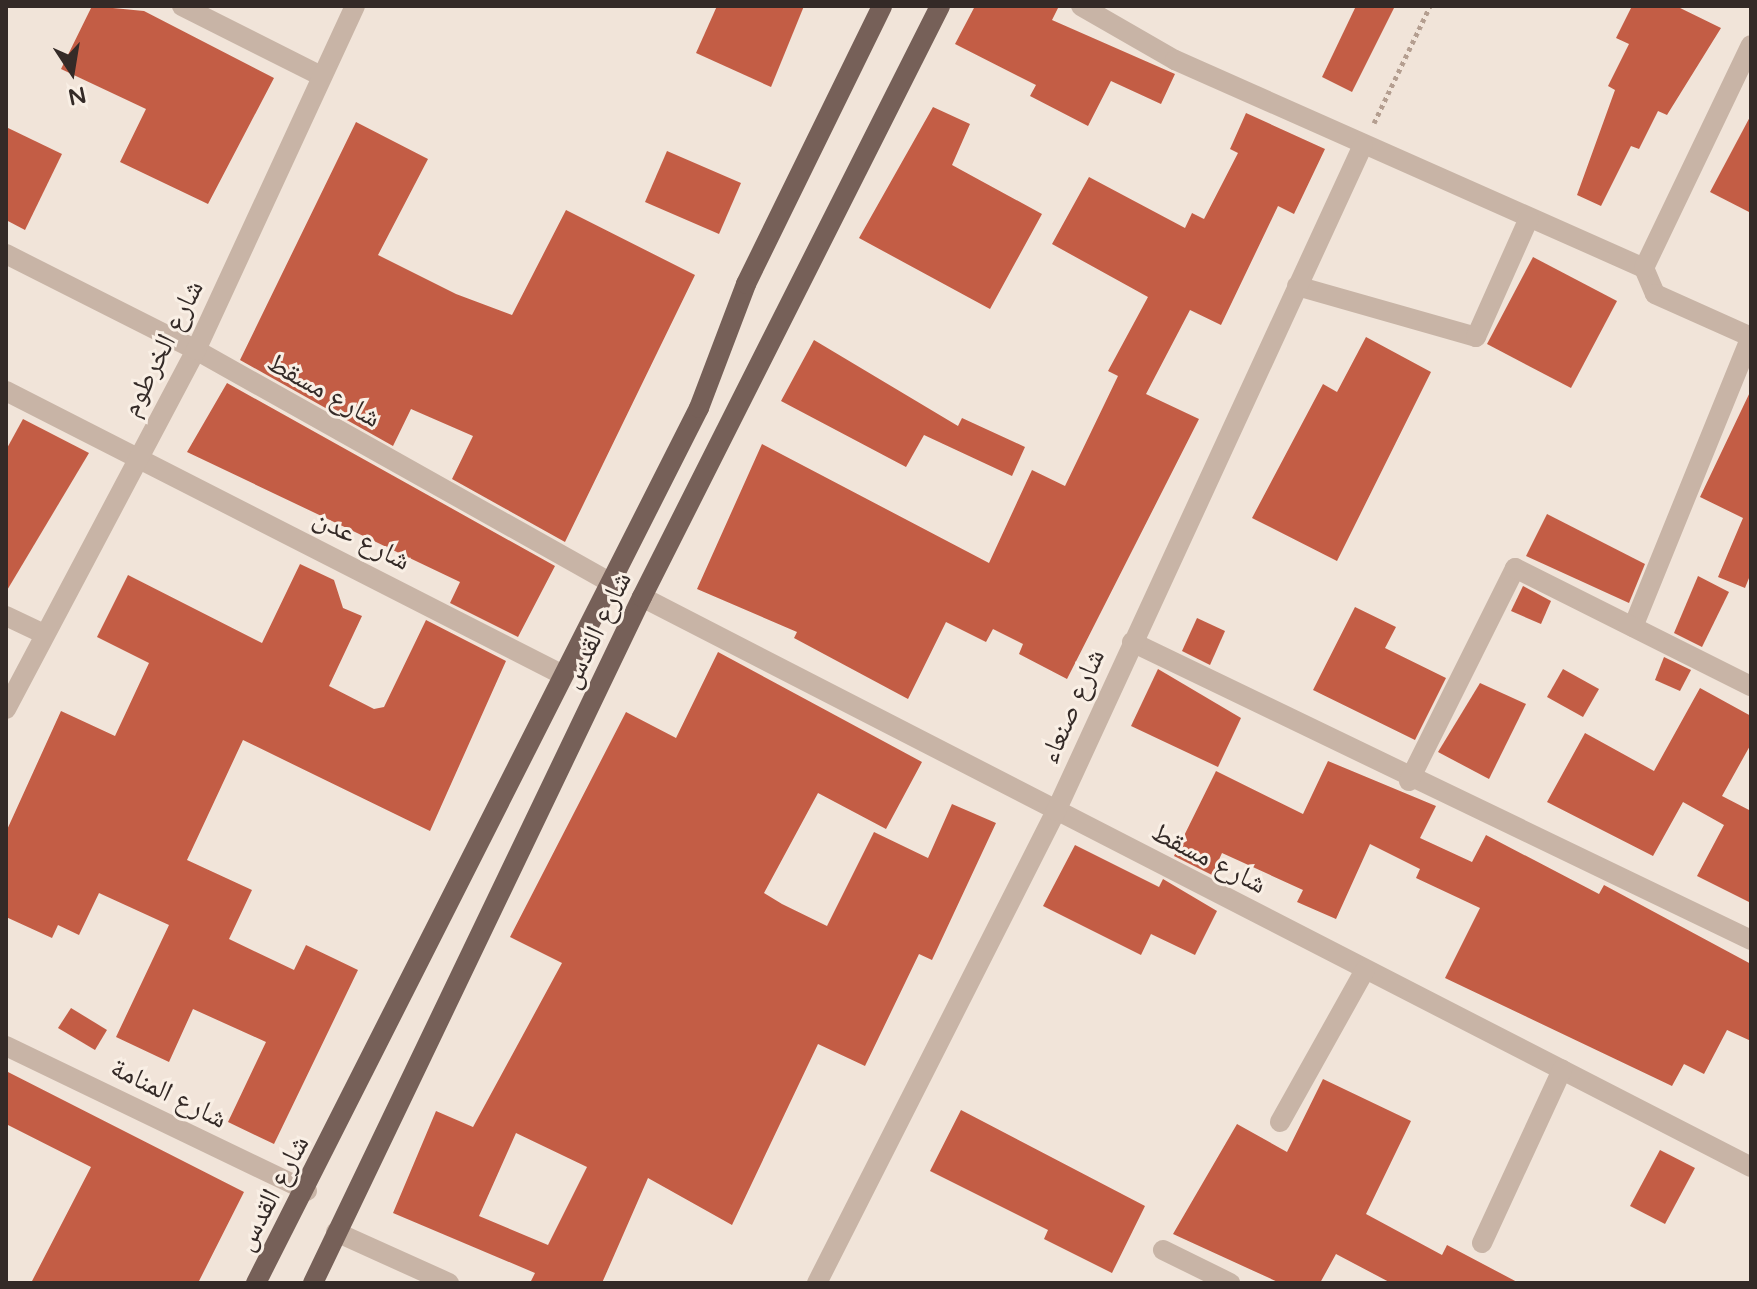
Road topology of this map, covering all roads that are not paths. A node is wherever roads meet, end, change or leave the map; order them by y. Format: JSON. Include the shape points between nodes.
{"nodes":[{"id":1,"x":182,"y":6,"type":"edge"},
{"id":2,"x":355,"y":6,"type":"edge"},
{"id":3,"x":882,"y":6,"type":"edge"},
{"id":4,"x":940,"y":6,"type":"edge"},
{"id":5,"x":1081,"y":6,"type":"edge"},
{"id":6,"x":1751,"y":45,"type":"edge"},
{"id":7,"x":321,"y":76,"type":"junction"},
{"id":8,"x":1363,"y":145,"type":"junction"},
{"id":9,"x":1529,"y":218,"type":"junction"},
{"id":10,"x":6,"y":254,"type":"edge"},
{"id":11,"x":1644,"y":268,"type":"junction"},
{"id":12,"x":1297,"y":286,"type":"junction"},
{"id":13,"x":1751,"y":337,"type":"edge"},
{"id":14,"x":196,"y":350,"type":"junction"},
{"id":15,"x":6,"y":391,"type":"edge"},
{"id":16,"x":137,"y":455,"type":"junction"},
{"id":17,"x":611,"y":583,"type":"junction"},
{"id":18,"x":642,"y":597,"type":"junction"},
{"id":19,"x":6,"y":616,"type":"edge"},
{"id":20,"x":1633,"y":627,"type":"junction"},
{"id":21,"x":44,"y":634,"type":"junction"},
{"id":22,"x":1132,"y":642,"type":"junction"},
{"id":23,"x":561,"y":674,"type":"junction"},
{"id":24,"x":1751,"y":686,"type":"edge"},
{"id":25,"x":6,"y":709,"type":"edge"},
{"id":26,"x":1409,"y":781,"type":"junction"},
{"id":27,"x":1056,"y":811,"type":"junction"},
{"id":28,"x":1751,"y":940,"type":"edge"},
{"id":29,"x":1365,"y":970,"type":"junction"},
{"id":30,"x":6,"y":1046,"type":"edge"},
{"id":31,"x":1562,"y":1070,"type":"junction"},
{"id":32,"x":1280,"y":1122,"type":"dead end"},
{"id":33,"x":1751,"y":1167,"type":"edge"},
{"id":34,"x":307,"y":1191,"type":"junction"},
{"id":35,"x":336,"y":1232,"type":"junction"},
{"id":36,"x":1482,"y":1243,"type":"dead end"},
{"id":37,"x":1163,"y":1250,"type":"dead end"},
{"id":38,"x":256,"y":1283,"type":"edge"},
{"id":39,"x":313,"y":1283,"type":"edge"},
{"id":40,"x":449,"y":1283,"type":"edge"},
{"id":41,"x":817,"y":1283,"type":"edge"},
{"id":42,"x":1230,"y":1283,"type":"edge"}],
"edges":[{"from":1,"to":7,"type":"street"},
{"from":2,"to":7,"type":"street","name":"شارع الخرطوم"},
{"from":3,"to":17,"type":"main road","name":"شارع القدس"},
{"from":4,"to":18,"type":"main road","name":"شارع القدس"},
{"from":5,"to":8,"type":"street","via":[[1175,60]]},
{"from":6,"to":11,"type":"street"},
{"from":7,"to":14,"type":"street","name":"شارع الخرطوم"},
{"from":8,"to":9,"type":"street"},
{"from":8,"to":12,"type":"street","name":"شارع صنعاء"},
{"from":9,"to":11,"type":"street"},
{"from":9,"to":12,"type":"street","via":[[1476,337]]},
{"from":10,"to":14,"type":"street","name":"شارع مسقط"},
{"from":11,"to":13,"type":"street","via":[[1655,294]]},
{"from":12,"to":22,"type":"street","name":"شارع صنعاء"},
{"from":13,"to":20,"type":"street"},
{"from":14,"to":16,"type":"street","name":"شارع الخرطوم"},
{"from":14,"to":17,"type":"street","name":"شارع مسقط"},
{"from":15,"to":16,"type":"street","name":"شارع عدن"},
{"from":16,"to":21,"type":"street","name":"شارع الخرطوم"},
{"from":16,"to":23,"type":"street","name":"شارع عدن"},
{"from":17,"to":23,"type":"main road","name":"شارع القدس"},
{"from":18,"to":27,"type":"street","name":"شارع مسقط"},
{"from":18,"to":35,"type":"main road","name":"شارع القدس"},
{"from":19,"to":21,"type":"street"},
{"from":20,"to":24,"type":"street"},
{"from":20,"to":26,"type":"street","via":[[1515,568]]},
{"from":21,"to":25,"type":"street","name":"شارع الخرطوم"},
{"from":22,"to":26,"type":"street"},
{"from":22,"to":27,"type":"street","name":"شارع صنعاء"},
{"from":23,"to":34,"type":"main road","name":"شارع القدس"},
{"from":26,"to":28,"type":"street"},
{"from":27,"to":29,"type":"street","name":"شارع مسقط"},
{"from":27,"to":41,"type":"street","name":"شارع صنعاء"},
{"from":29,"to":31,"type":"street","name":"شارع مسقط"},
{"from":29,"to":32,"type":"street"},
{"from":30,"to":34,"type":"street","name":"شارع المنامة"},
{"from":31,"to":33,"type":"street","name":"شارع مسقط"},
{"from":31,"to":36,"type":"street"},
{"from":34,"to":38,"type":"main road","name":"شارع القدس"},
{"from":35,"to":39,"type":"main road","name":"شارع القدس"},
{"from":35,"to":40,"type":"street"},
{"from":37,"to":42,"type":"street"}]}
